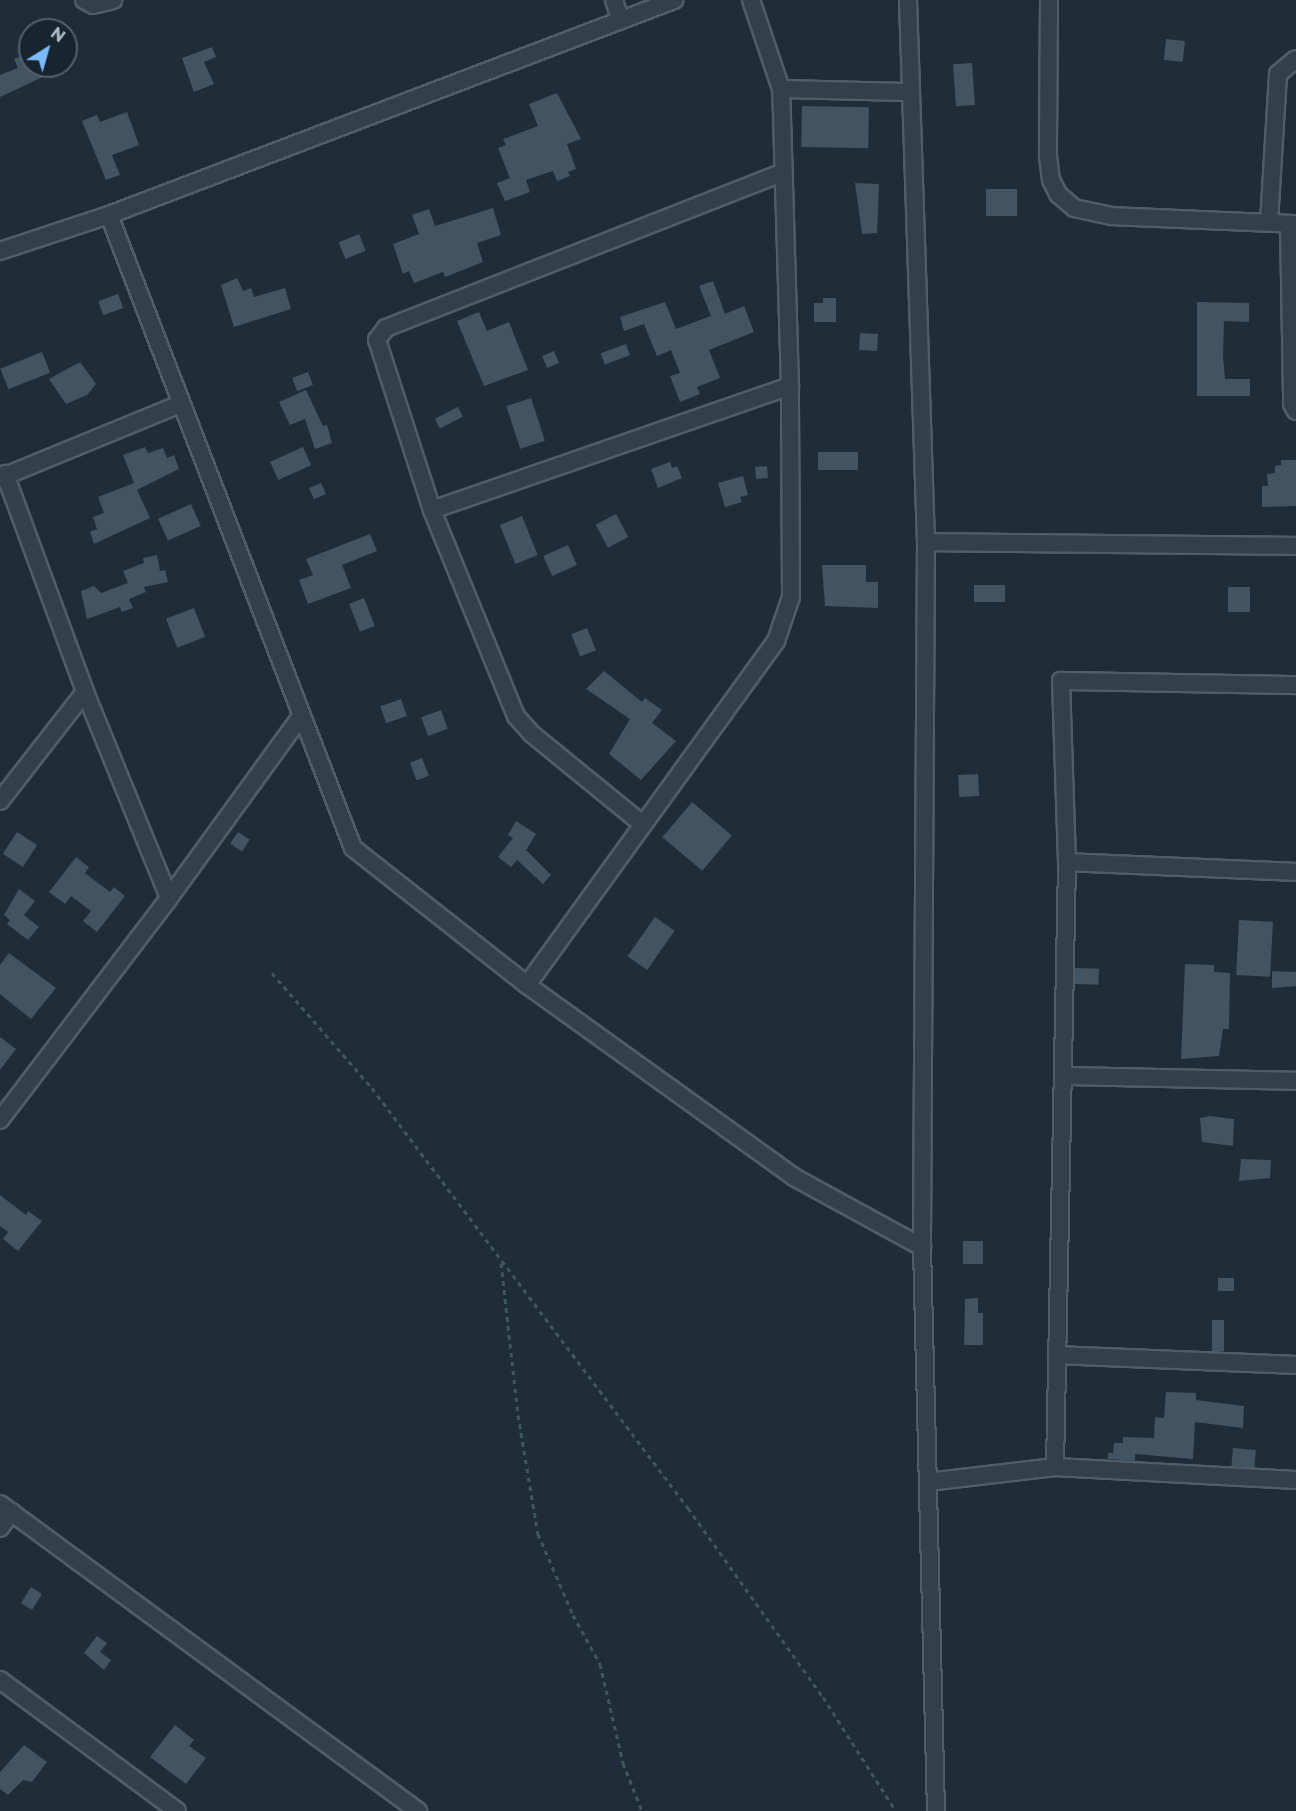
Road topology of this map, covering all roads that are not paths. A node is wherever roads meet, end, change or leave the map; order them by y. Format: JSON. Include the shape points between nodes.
{"nodes":[{"id":1,"x":84,"y":0,"type":"edge"},
{"id":2,"x":113,"y":0,"type":"edge"},
{"id":3,"x":614,"y":0,"type":"edge"},
{"id":4,"x":674,"y":0,"type":"edge"},
{"id":5,"x":751,"y":0,"type":"edge"},
{"id":6,"x":908,"y":0,"type":"edge"},
{"id":7,"x":1049,"y":0,"type":"edge"},
{"id":8,"x":620,"y":18,"type":"junction"},
{"id":9,"x":1296,"y":59,"type":"edge"},
{"id":10,"x":781,"y":89,"type":"junction"},
{"id":11,"x":908,"y":92,"type":"junction"},
{"id":12,"x":784,"y":172,"type":"junction"},
{"id":13,"x":109,"y":215,"type":"junction"},
{"id":14,"x":1269,"y":222,"type":"junction"},
{"id":15,"x":1292,"y":224,"type":"edge"},
{"id":16,"x":0,"y":251,"type":"edge"},
{"id":17,"x":790,"y":386,"type":"junction"},
{"id":18,"x":180,"y":404,"type":"junction"},
{"id":19,"x":1296,"y":411,"type":"edge"},
{"id":20,"x":3,"y":476,"type":"edge"},
{"id":21,"x":432,"y":510,"type":"junction"},
{"id":22,"x":926,"y":542,"type":"junction"},
{"id":23,"x":1296,"y":546,"type":"edge"},
{"id":24,"x":1296,"y":685,"type":"edge"},
{"id":25,"x":85,"y":692,"type":"junction"},
{"id":26,"x":301,"y":716,"type":"junction"},
{"id":27,"x":0,"y":801,"type":"edge"},
{"id":28,"x":641,"y":823,"type":"junction"},
{"id":29,"x":1067,"y":862,"type":"junction"},
{"id":30,"x":1296,"y":872,"type":"edge"},
{"id":31,"x":169,"y":898,"type":"junction"},
{"id":32,"x":527,"y":985,"type":"junction"},
{"id":33,"x":1063,"y":1076,"type":"junction"},
{"id":34,"x":1296,"y":1081,"type":"edge"},
{"id":35,"x":1,"y":1115,"type":"edge"},
{"id":36,"x":922,"y":1247,"type":"junction"},
{"id":37,"x":1057,"y":1355,"type":"junction"},
{"id":38,"x":1296,"y":1365,"type":"edge"},
{"id":39,"x":1055,"y":1467,"type":"junction"},
{"id":40,"x":1296,"y":1480,"type":"edge"},
{"id":41,"x":928,"y":1482,"type":"junction"},
{"id":42,"x":6,"y":1508,"type":"edge"},
{"id":43,"x":0,"y":1528,"type":"edge"},
{"id":44,"x":0,"y":1680,"type":"edge"},
{"id":45,"x":177,"y":1811,"type":"edge"},
{"id":46,"x":418,"y":1811,"type":"edge"},
{"id":47,"x":936,"y":1811,"type":"edge"}],
"edges":[{"from":1,"to":2,"type":"street","via":[[93,5]]},
{"from":3,"to":8,"type":"street"},
{"from":4,"to":8,"type":"street"},
{"from":5,"to":10,"type":"street"},
{"from":6,"to":11,"type":"street"},
{"from":7,"to":14,"type":"street","via":[[1048,156],[1051,180],[1058,194],[1074,208],[1091,214]]},
{"from":8,"to":13,"type":"street"},
{"from":9,"to":14,"type":"street","via":[[1278,74]]},
{"from":10,"to":11,"type":"street"},
{"from":10,"to":12,"type":"street"},
{"from":11,"to":22,"type":"street"},
{"from":12,"to":17,"type":"street"},
{"from":12,"to":21,"type":"street","via":[[382,331],[376,345]]},
{"from":13,"to":16,"type":"street"},
{"from":13,"to":18,"type":"street"},
{"from":14,"to":15,"type":"street"},
{"from":15,"to":19,"type":"street","via":[[1292,404]]},
{"from":17,"to":21,"type":"street"},
{"from":17,"to":28,"type":"street","via":[[791,597],[783,626]]},
{"from":18,"to":20,"type":"street"},
{"from":18,"to":26,"type":"street"},
{"from":20,"to":25,"type":"street"},
{"from":21,"to":28,"type":"street","via":[[516,716],[532,734]]},
{"from":22,"to":23,"type":"street"},
{"from":22,"to":36,"type":"street"},
{"from":24,"to":29,"type":"street","via":[[1061,681]]},
{"from":25,"to":27,"type":"street"},
{"from":25,"to":31,"type":"street"},
{"from":26,"to":31,"type":"street"},
{"from":26,"to":32,"type":"street","via":[[353,848]]},
{"from":28,"to":32,"type":"street"},
{"from":29,"to":30,"type":"street"},
{"from":29,"to":33,"type":"street"},
{"from":31,"to":35,"type":"street"},
{"from":32,"to":36,"type":"street","via":[[794,1177]]},
{"from":33,"to":34,"type":"street"},
{"from":33,"to":37,"type":"street"},
{"from":36,"to":41,"type":"street"},
{"from":37,"to":38,"type":"street"},
{"from":37,"to":39,"type":"street"},
{"from":39,"to":40,"type":"street"},
{"from":39,"to":41,"type":"street"},
{"from":41,"to":47,"type":"street"},
{"from":42,"to":43,"type":"street"},
{"from":42,"to":46,"type":"street"},
{"from":44,"to":45,"type":"street"}]}
